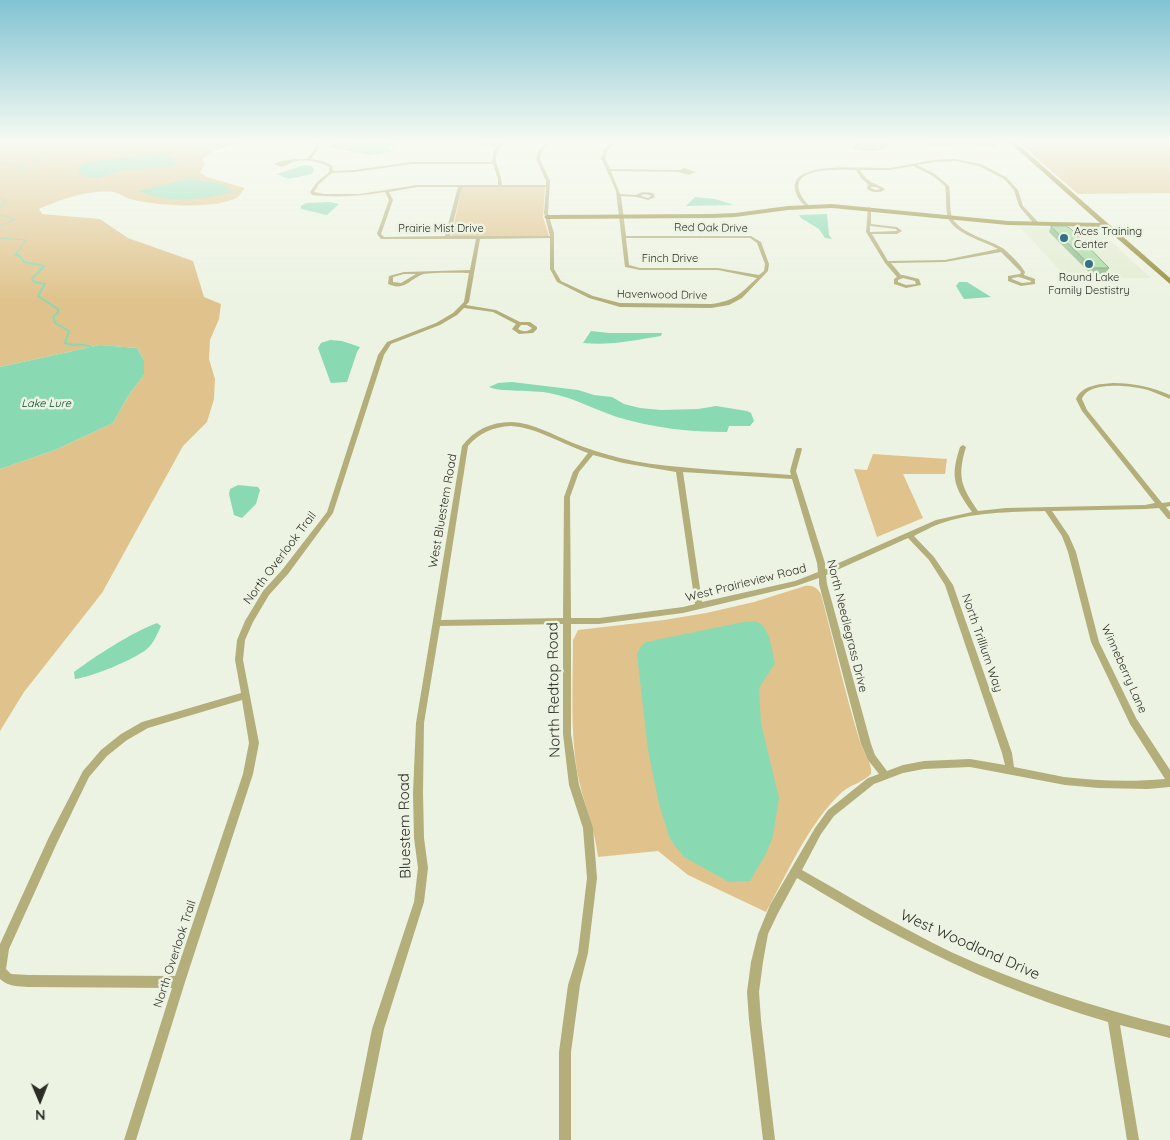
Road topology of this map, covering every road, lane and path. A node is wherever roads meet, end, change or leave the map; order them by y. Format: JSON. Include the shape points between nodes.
{"nodes":[{"id":1,"x":313,"y":193,"type":"edge"},
{"id":2,"x":364,"y":193,"type":"edge"},
{"id":3,"x":388,"y":193,"type":"edge"},
{"id":4,"x":458,"y":193,"type":"edge"},
{"id":5,"x":548,"y":193,"type":"edge"},
{"id":6,"x":799,"y":193,"type":"edge"},
{"id":7,"x":948,"y":193,"type":"edge"},
{"id":8,"x":1017,"y":193,"type":"edge"},
{"id":9,"x":1070,"y":193,"type":"edge"},
{"id":10,"x":618,"y":195,"type":"joint"},
{"id":11,"x":638,"y":196,"type":"dead end"},
{"id":12,"x":807,"y":206,"type":"junction"},
{"id":13,"x":869,"y":208,"type":"junction"},
{"id":14,"x":547,"y":217,"type":"junction"},
{"id":15,"x":621,"y":217,"type":"junction"},
{"id":16,"x":950,"y":217,"type":"junction"},
{"id":17,"x":1036,"y":223,"type":"junction"},
{"id":18,"x":1104,"y":223,"type":"junction"},
{"id":19,"x":869,"y":225,"type":"junction"},
{"id":20,"x":869,"y":233,"type":"junction"},
{"id":21,"x":552,"y":237,"type":"junction"},
{"id":22,"x":623,"y":237,"type":"junction"},
{"id":23,"x":448,"y":238,"type":"junction"},
{"id":24,"x":478,"y":238,"type":"junction"},
{"id":25,"x":1002,"y":250,"type":"junction"},
{"id":26,"x":887,"y":262,"type":"junction"},
{"id":27,"x":471,"y":271,"type":"junction"},
{"id":28,"x":421,"y":273,"type":"junction"},
{"id":29,"x":1022,"y":275,"type":"junction"},
{"id":30,"x":761,"y":277,"type":"junction"},
{"id":31,"x":900,"y":277,"type":"dead end"},
{"id":32,"x":1170,"y":282,"type":"edge"},
{"id":33,"x":463,"y":306,"type":"junction"},
{"id":34,"x":519,"y":324,"type":"dead end"},
{"id":35,"x":1170,"y":397,"type":"edge"},
{"id":36,"x":963,"y":447,"type":"dead end"},
{"id":37,"x":798,"y":449,"type":"dead end"},
{"id":38,"x":592,"y":452,"type":"junction"},
{"id":39,"x":679,"y":469,"type":"junction"},
{"id":40,"x":795,"y":477,"type":"junction"},
{"id":41,"x":1170,"y":504,"type":"edge"},
{"id":42,"x":1161,"y":505,"type":"junction"},
{"id":43,"x":1047,"y":509,"type":"junction"},
{"id":44,"x":976,"y":513,"type":"junction"},
{"id":45,"x":1170,"y":517,"type":"edge"},
{"id":46,"x":910,"y":536,"type":"junction"},
{"id":47,"x":821,"y":574,"type":"junction"},
{"id":48,"x":699,"y":607,"type":"junction"},
{"id":49,"x":566,"y":622,"type":"junction"},
{"id":50,"x":436,"y":623,"type":"junction"},
{"id":51,"x":245,"y":695,"type":"junction"},
{"id":52,"x":1010,"y":770,"type":"junction"},
{"id":53,"x":885,"y":776,"type":"junction"},
{"id":54,"x":1170,"y":778,"type":"edge"},
{"id":55,"x":1170,"y":783,"type":"edge"},
{"id":56,"x":796,"y":872,"type":"junction"},
{"id":57,"x":0,"y":970,"type":"edge"},
{"id":58,"x":179,"y":982,"type":"junction"},
{"id":59,"x":1113,"y":1017,"type":"junction"},
{"id":60,"x":1170,"y":1032,"type":"edge"},
{"id":61,"x":130,"y":1140,"type":"edge"},
{"id":62,"x":356,"y":1140,"type":"edge"},
{"id":63,"x":565,"y":1140,"type":"edge"},
{"id":64,"x":769,"y":1140,"type":"edge"},
{"id":65,"x":1133,"y":1140,"type":"edge"}],
"edges":[{"from":1,"to":2,"type":"street"},
{"from":3,"to":23,"type":"street","name":"Prairie Mist Drive","via":[[391,200],[381,236]]},
{"from":4,"to":23,"type":"street"},
{"from":5,"to":14,"type":"street","name":"Havenwood Drive"},
{"from":6,"to":12,"type":"street"},
{"from":7,"to":16,"type":"street"},
{"from":8,"to":17,"type":"street","via":[[1021,206]]},
{"from":9,"to":18,"type":"street"},
{"from":10,"to":11,"type":"street"},
{"from":10,"to":15,"type":"street","name":"Finch Drive"},
{"from":12,"to":13,"type":"street"},
{"from":12,"to":15,"type":"street","via":[[735,215]]},
{"from":13,"to":16,"type":"street"},
{"from":13,"to":19,"type":"street"},
{"from":14,"to":15,"type":"street"},
{"from":14,"to":21,"type":"street","name":"Havenwood Drive"},
{"from":15,"to":22,"type":"street","name":"Finch Drive"},
{"from":16,"to":17,"type":"street"},
{"from":16,"to":25,"type":"street","via":[[962,229]]},
{"from":17,"to":18,"type":"street"},
{"from":18,"to":32,"type":"street"},
{"from":19,"to":20,"type":"street"},
{"from":19,"to":20,"type":"street","via":[[900,231],[897,234]]},
{"from":20,"to":26,"type":"street"},
{"from":21,"to":24,"type":"street","name":"Prairie Mist Drive"},
{"from":21,"to":30,"type":"street","name":"Havenwood Drive","via":[[552,269],[559,282],[610,304],[720,306],[740,298]]},
{"from":22,"to":30,"type":"street","name":"Finch Drive","via":[[626,264],[631,268],[727,270]]},
{"from":22,"to":30,"type":"street","name":"Red Oak Drive","via":[[751,237],[759,242],[767,264]]},
{"from":23,"to":24,"type":"street","name":"Prairie Mist Drive"},
{"from":24,"to":27,"type":"street"},
{"from":25,"to":26,"type":"street","via":[[945,261]]},
{"from":25,"to":29,"type":"street","via":[[1020,268]]},
{"from":26,"to":31,"type":"street"},
{"from":27,"to":28,"type":"street"},
{"from":27,"to":33,"type":"street"},
{"from":28,"to":28,"type":"street","via":[[403,284],[394,285],[389,279],[396,274]]},
{"from":29,"to":29,"type":"street","via":[[1033,280],[1033,283],[1021,285],[1009,278]]},
{"from":33,"to":34,"type":"street","via":[[494,311]]},
{"from":33,"to":51,"type":"street","name":"North Overlook Trail","via":[[438,324],[389,343],[381,355],[330,512],[266,594],[241,640],[239,660]]},
{"from":35,"to":42,"type":"street","via":[[1140,386],[1113,385],[1091,387],[1079,399],[1084,410]]},
{"from":36,"to":44,"type":"street","via":[[956,472],[957,482]]},
{"from":37,"to":40,"type":"street","via":[[793,471]]},
{"from":38,"to":39,"type":"street","name":"West Bluestem Road","via":[[624,461]]},
{"from":38,"to":49,"type":"street","name":"North Redtop Road","via":[[576,472],[567,497]]},
{"from":38,"to":50,"type":"street","name":"West Bluestem Road","via":[[520,424],[496,426],[472,437],[465,446]]},
{"from":39,"to":40,"type":"street","name":"West Bluestem Road"},
{"from":39,"to":48,"type":"street"},
{"from":40,"to":47,"type":"street","name":"North Needlegrass Drive","via":[[821,563]]},
{"from":41,"to":42,"type":"street","name":"West Prairieview Road"},
{"from":42,"to":43,"type":"street","name":"West Prairieview Road"},
{"from":42,"to":45,"type":"street"},
{"from":43,"to":44,"type":"street","name":"West Prairieview Road"},
{"from":43,"to":54,"type":"street","name":"Winneberry Lane","via":[[1072,552],[1095,642],[1133,721]]},
{"from":44,"to":46,"type":"street","name":"West Prairieview Road","via":[[938,522]]},
{"from":46,"to":47,"type":"street","name":"West Prairieview Road"},
{"from":46,"to":52,"type":"street","name":"North Trillium Way","via":[[928,553],[949,585]]},
{"from":47,"to":48,"type":"street","name":"West Prairieview Road","via":[[742,598]]},
{"from":47,"to":53,"type":"street","name":"North Needlegrass Drive","via":[[866,744]]},
{"from":48,"to":49,"type":"street","name":"West Prairieview Road","via":[[623,619]]},
{"from":49,"to":50,"type":"street","name":"West Prairieview Road"},
{"from":49,"to":63,"type":"street","name":"North Redtop Road","via":[[568,741],[574,785],[588,828],[592,878],[583,953],[574,985],[565,1052]]},
{"from":50,"to":62,"type":"street","name":"Bluestem Road","via":[[420,723],[418,793],[423,868],[419,902],[378,1029]]},
{"from":51,"to":57,"type":"street","via":[[145,725],[104,753],[86,774],[53,840],[4,948]]},
{"from":51,"to":58,"type":"street","name":"North Overlook Trail","via":[[254,744],[248,774]]},
{"from":52,"to":53,"type":"street","via":[[948,763],[903,769]]},
{"from":52,"to":55,"type":"street","via":[[1099,784]]},
{"from":53,"to":56,"type":"street","via":[[871,781],[831,813]]},
{"from":56,"to":59,"type":"street","name":"West Woodland Drive","via":[[926,945],[1012,984]]},
{"from":56,"to":64,"type":"street","via":[[763,934],[754,992],[754,1020]]},
{"from":57,"to":58,"type":"street","via":[[8,979],[29,981]]},
{"from":58,"to":61,"type":"street","name":"North Overlook Trail"},
{"from":59,"to":60,"type":"street","name":"West Woodland Drive"},
{"from":59,"to":65,"type":"street"}]}
